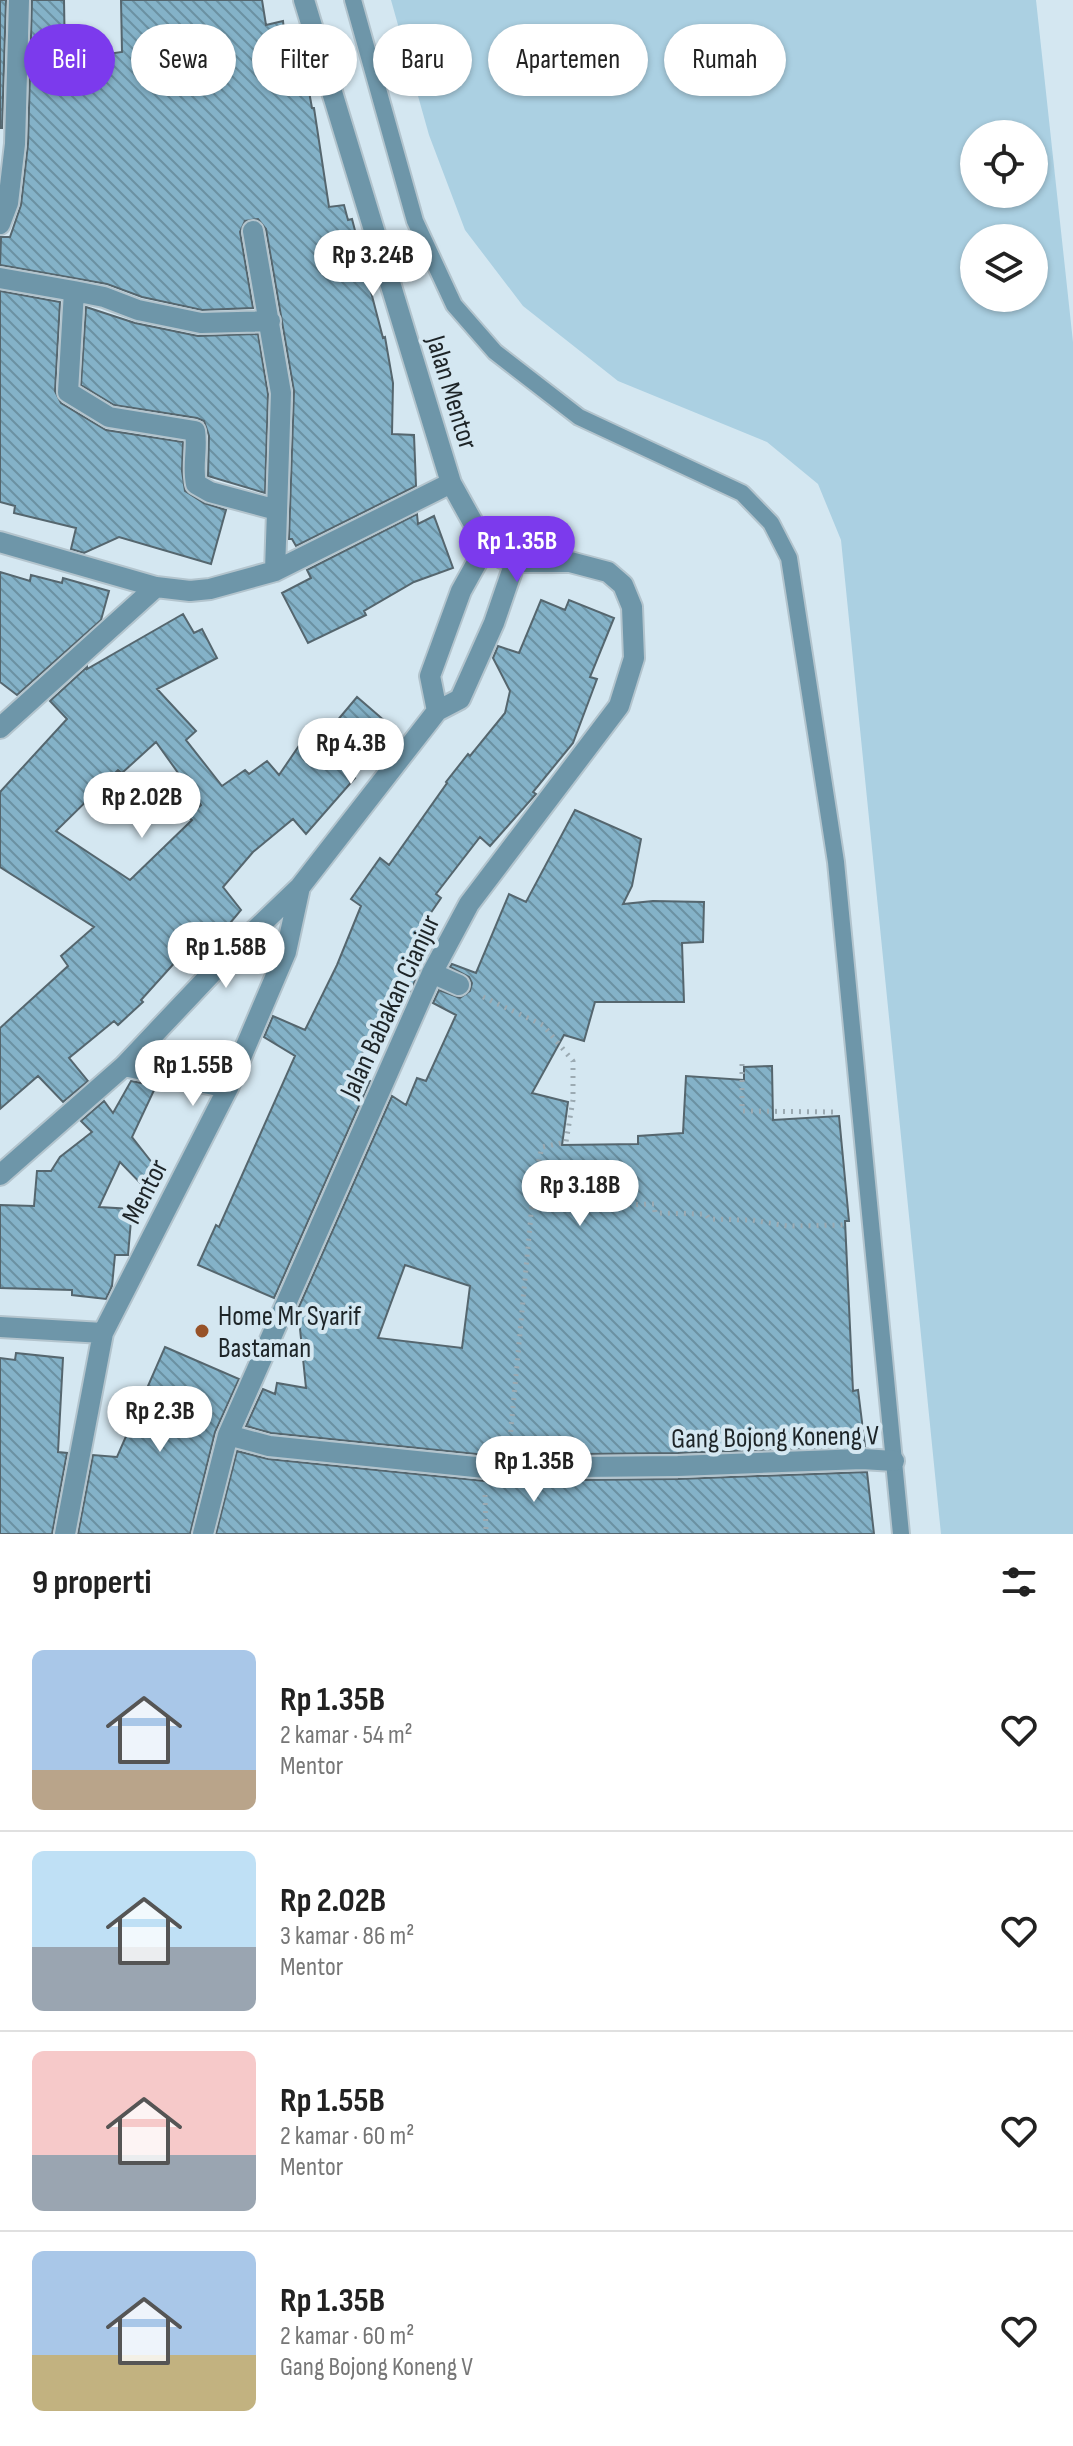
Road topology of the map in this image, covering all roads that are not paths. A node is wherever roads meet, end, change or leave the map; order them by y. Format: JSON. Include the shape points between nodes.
{"nodes":[{"id":1,"x":19,"y":0,"type":"edge"},
{"id":2,"x":304,"y":0,"type":"edge"},
{"id":3,"x":353,"y":0,"type":"edge"},
{"id":4,"x":0,"y":224,"type":"edge"},
{"id":5,"x":253,"y":231,"type":"dead end"},
{"id":6,"x":0,"y":278,"type":"edge"},
{"id":7,"x":74,"y":291,"type":"junction"},
{"id":8,"x":270,"y":321,"type":"junction"},
{"id":9,"x":451,"y":483,"type":"junction"},
{"id":10,"x":277,"y":510,"type":"junction"},
{"id":11,"x":0,"y":542,"type":"edge"},
{"id":12,"x":501,"y":556,"type":"junction"},
{"id":13,"x":275,"y":571,"type":"junction"},
{"id":14,"x":156,"y":587,"type":"junction"},
{"id":15,"x":437,"y":711,"type":"junction"},
{"id":16,"x":0,"y":728,"type":"edge"},
{"id":17,"x":300,"y":887,"type":"junction"},
{"id":18,"x":432,"y":973,"type":"junction"},
{"id":19,"x":459,"y":985,"type":"road end"},
{"id":20,"x":124,"y":1066,"type":"junction"},
{"id":21,"x":228,"y":1088,"type":"junction"},
{"id":22,"x":0,"y":1175,"type":"edge"},
{"id":23,"x":0,"y":1327,"type":"edge"},
{"id":24,"x":103,"y":1333,"type":"junction"},
{"id":25,"x":228,"y":1435,"type":"junction"},
{"id":26,"x":894,"y":1461,"type":"junction"},
{"id":27,"x":65,"y":1534,"type":"edge"},
{"id":28,"x":203,"y":1534,"type":"edge"},
{"id":29,"x":901,"y":1534,"type":"edge"}],
"edges":[{"from":1,"to":4,"type":"street","via":[[15,144]]},
{"from":2,"to":9,"type":"street","name":"Jalan Mentor"},
{"from":3,"to":26,"type":"lane","via":[[415,221],[454,305],[495,352],[579,417],[742,493],[771,523],[789,558],[836,862]]},
{"from":5,"to":8,"type":"street"},
{"from":6,"to":7,"type":"street"},
{"from":7,"to":8,"type":"street","via":[[201,323]]},
{"from":7,"to":10,"type":"street","via":[[68,392],[109,417],[195,431],[196,484]]},
{"from":8,"to":10,"type":"street","via":[[281,393]]},
{"from":9,"to":12,"type":"street","name":"Jalan Mentor"},
{"from":9,"to":13,"type":"street"},
{"from":10,"to":13,"type":"street"},
{"from":11,"to":14,"type":"street"},
{"from":12,"to":15,"type":"street","name":"Mentor","via":[[494,623],[460,699]]},
{"from":12,"to":15,"type":"street","via":[[461,591],[430,676]]},
{"from":12,"to":18,"type":"street","name":"Jalan Babakan Cianjur","via":[[570,562],[608,572],[623,585],[632,607],[634,658],[619,706],[469,904]]},
{"from":13,"to":14,"type":"street","via":[[210,589]]},
{"from":14,"to":16,"type":"street"},
{"from":15,"to":17,"type":"street","name":"Mentor"},
{"from":17,"to":20,"type":"street","name":"Mentor"},
{"from":17,"to":21,"type":"street","name":"Mentor","via":[[286,952]]},
{"from":18,"to":19,"type":"street"},
{"from":18,"to":25,"type":"street","name":"Jalan Babakan Cianjur"},
{"from":20,"to":21,"type":"street"},
{"from":20,"to":22,"type":"street","name":"Mentor"},
{"from":21,"to":24,"type":"street","name":"Mentor"},
{"from":23,"to":24,"type":"street"},
{"from":24,"to":27,"type":"street","name":"Mentor"},
{"from":25,"to":26,"type":"street","name":"Gang Bojong Koneng V","via":[[269,1446],[485,1468]]},
{"from":25,"to":28,"type":"street","name":"Jalan Babakan Cianjur"},
{"from":26,"to":29,"type":"lane"}]}
